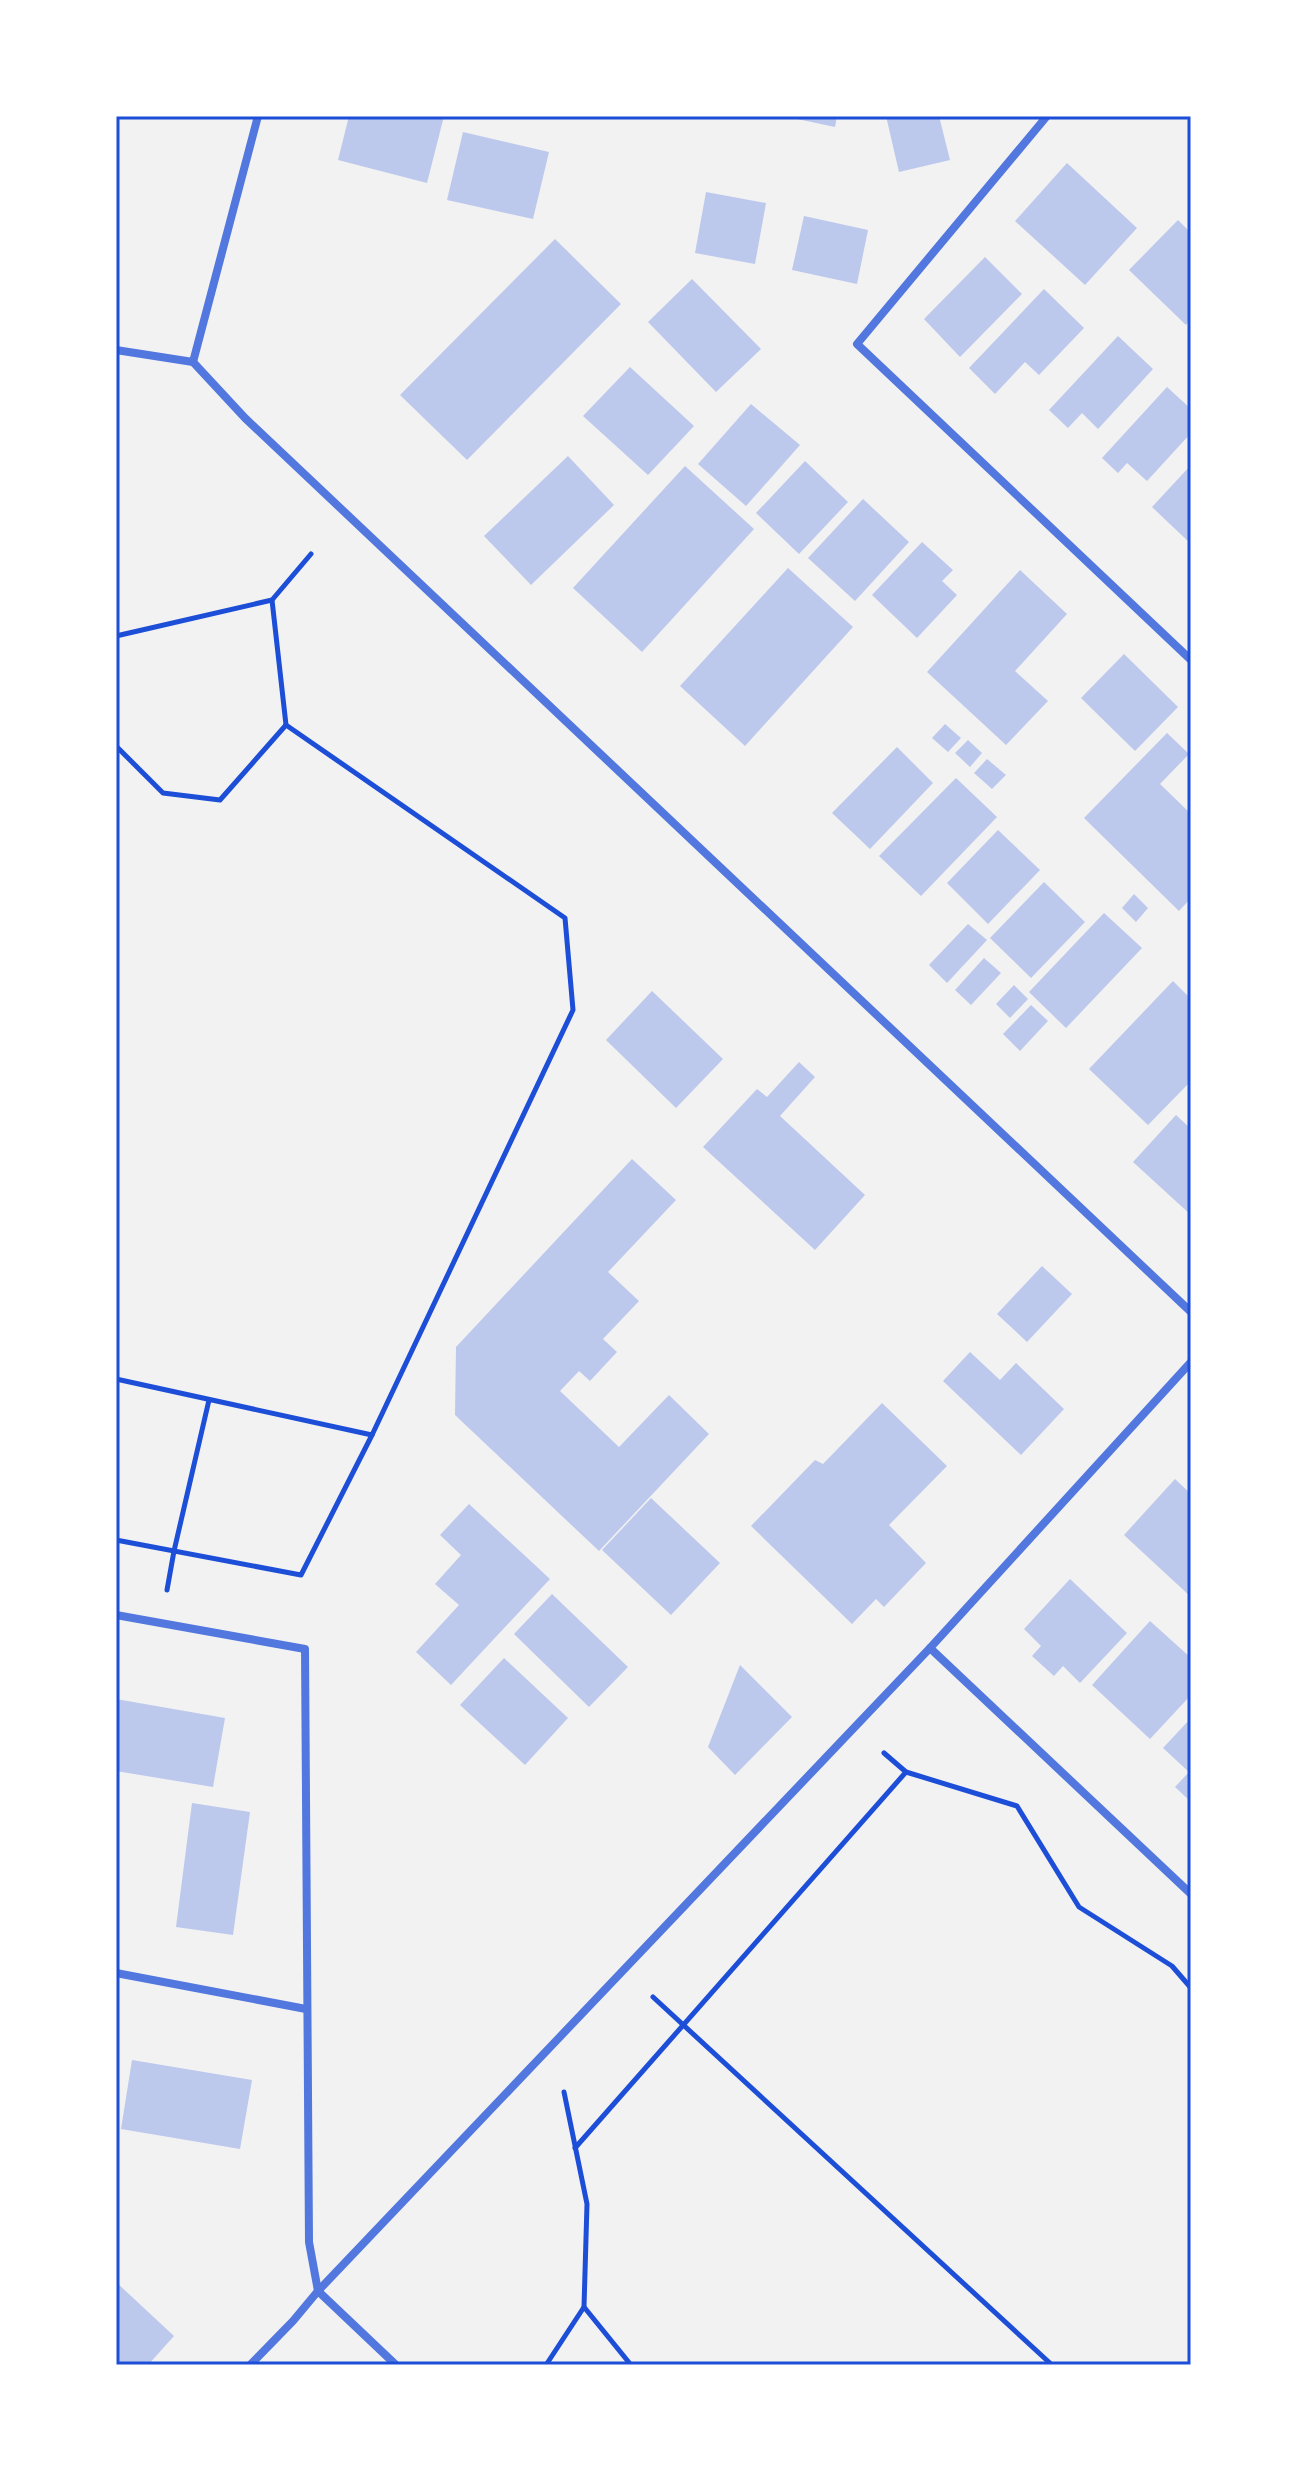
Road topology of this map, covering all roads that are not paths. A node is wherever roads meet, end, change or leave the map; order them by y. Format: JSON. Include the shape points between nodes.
{"nodes":[{"id":1,"x":258,"y":116,"type":"edge"},
{"id":2,"x":1047,"y":116,"type":"edge"},
{"id":3,"x":116,"y":350,"type":"edge"},
{"id":4,"x":193,"y":362,"type":"junction"},
{"id":5,"x":1191,"y":660,"type":"edge"},
{"id":6,"x":1191,"y":1312,"type":"edge"},
{"id":7,"x":1191,"y":1362,"type":"edge"},
{"id":8,"x":116,"y":1615,"type":"edge"},
{"id":9,"x":930,"y":1648,"type":"junction"},
{"id":10,"x":1191,"y":1894,"type":"edge"},
{"id":11,"x":116,"y":1973,"type":"edge"},
{"id":12,"x":306,"y":2009,"type":"junction"},
{"id":13,"x":318,"y":2291,"type":"junction"},
{"id":14,"x":250,"y":2365,"type":"edge"},
{"id":15,"x":396,"y":2365,"type":"edge"}],
"edges":[{"from":1,"to":4,"type":"street"},
{"from":2,"to":5,"type":"street","via":[[857,344]]},
{"from":3,"to":4,"type":"street"},
{"from":4,"to":6,"type":"street","via":[[245,418]]},
{"from":7,"to":9,"type":"street"},
{"from":8,"to":12,"type":"street","via":[[305,1649]]},
{"from":9,"to":10,"type":"street"},
{"from":9,"to":13,"type":"street"},
{"from":11,"to":12,"type":"street"},
{"from":12,"to":13,"type":"street","via":[[309,2242]]},
{"from":13,"to":14,"type":"street"},
{"from":13,"to":15,"type":"street"}]}
